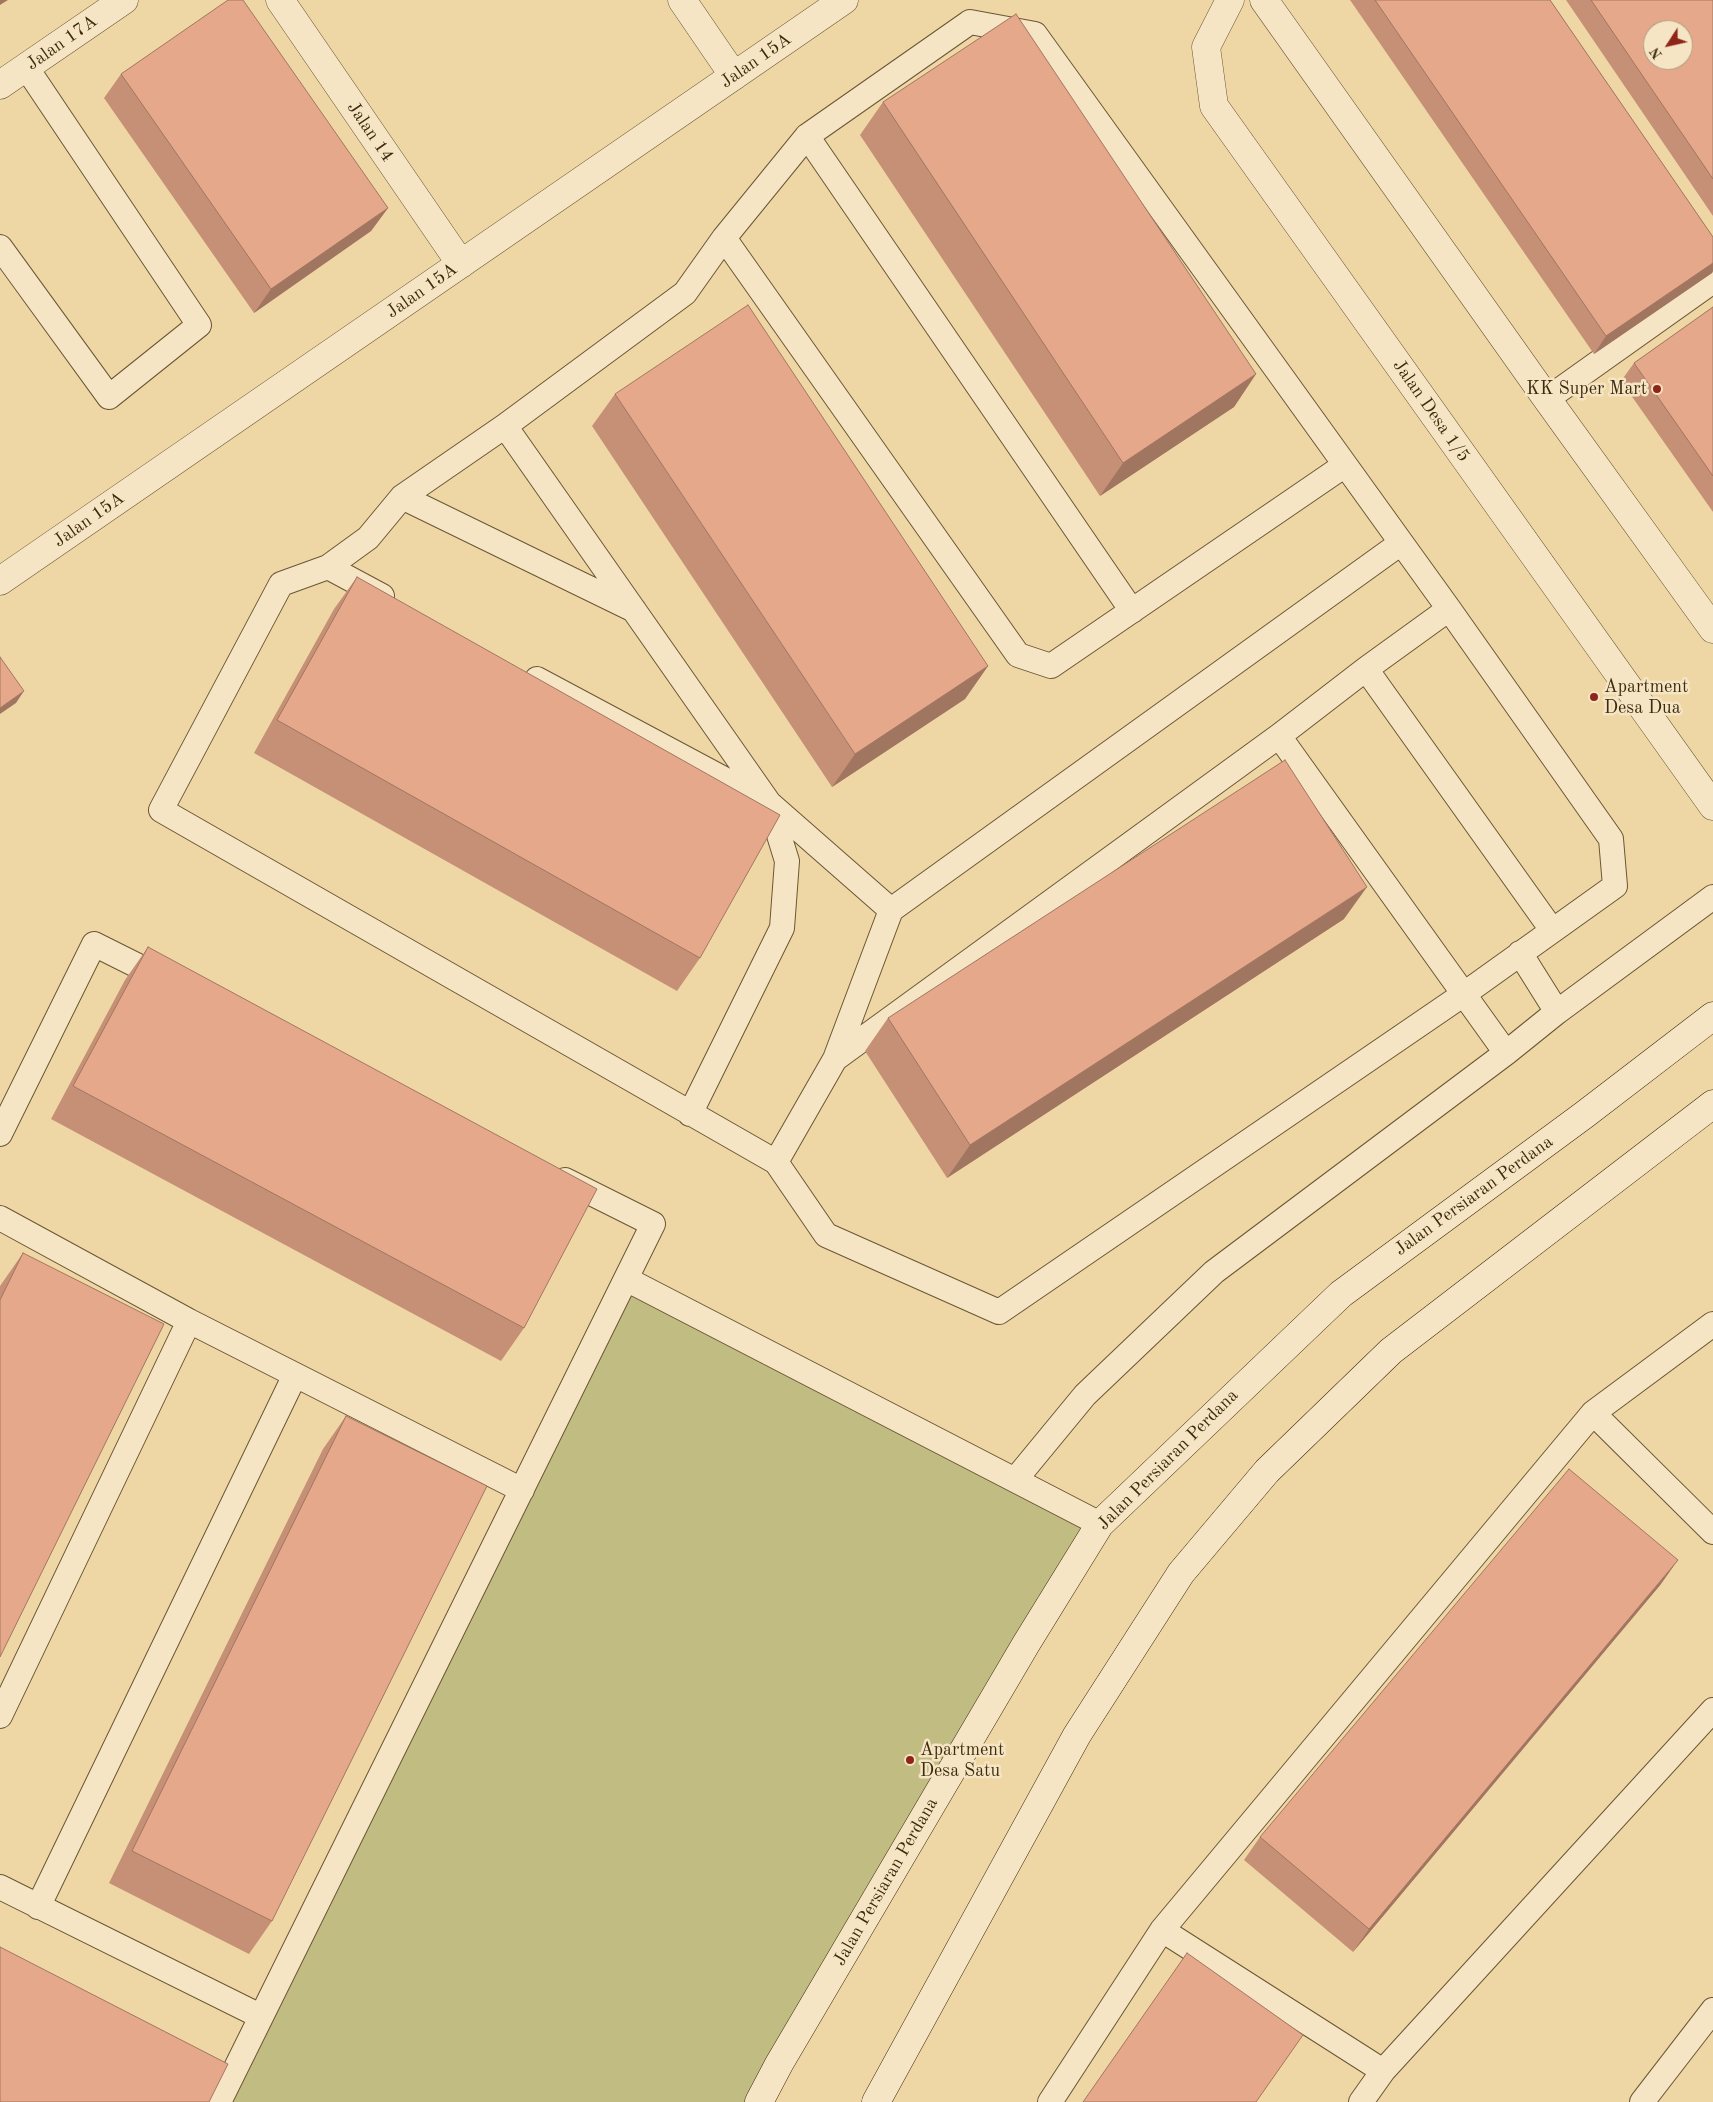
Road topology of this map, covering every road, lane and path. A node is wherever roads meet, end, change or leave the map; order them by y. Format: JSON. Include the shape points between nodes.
{"nodes":[{"id":1,"x":124,"y":0,"type":"edge"},
{"id":2,"x":280,"y":0,"type":"edge"},
{"id":3,"x":682,"y":0,"type":"edge"},
{"id":4,"x":844,"y":0,"type":"edge"},
{"id":5,"x":1230,"y":0,"type":"edge"},
{"id":6,"x":1264,"y":0,"type":"edge"},
{"id":7,"x":26,"y":68,"type":"junction"},
{"id":8,"x":734,"y":76,"type":"junction"},
{"id":9,"x":0,"y":85,"type":"edge"},
{"id":10,"x":806,"y":136,"type":"junction"},
{"id":11,"x":724,"y":238,"type":"junction"},
{"id":12,"x":0,"y":247,"type":"edge"},
{"id":13,"x":461,"y":264,"type":"junction"},
{"id":14,"x":1713,"y":281,"type":"edge"},
{"id":15,"x":1547,"y":399,"type":"junction"},
{"id":16,"x":505,"y":426,"type":"junction"},
{"id":17,"x":1345,"y":465,"type":"junction"},
{"id":18,"x":402,"y":498,"type":"junction"},
{"id":19,"x":1401,"y":543,"type":"junction"},
{"id":20,"x":328,"y":567,"type":"junction"},
{"id":21,"x":0,"y":581,"type":"edge"},
{"id":22,"x":397,"y":604,"type":"edge"},
{"id":23,"x":1449,"y":609,"type":"junction"},
{"id":24,"x":636,"y":610,"type":"junction"},
{"id":25,"x":1132,"y":611,"type":"junction"},
{"id":26,"x":1713,"y":629,"type":"edge"},
{"id":27,"x":518,"y":669,"type":"edge"},
{"id":28,"x":1366,"y":669,"type":"junction"},
{"id":29,"x":1279,"y":736,"type":"junction"},
{"id":30,"x":770,"y":802,"type":"junction"},
{"id":31,"x":1713,"y":806,"type":"edge"},
{"id":32,"x":1713,"y":897,"type":"edge"},
{"id":33,"x":891,"y":910,"type":"junction"},
{"id":34,"x":1552,"y":930,"type":"junction"},
{"id":35,"x":1520,"y":953,"type":"junction"},
{"id":36,"x":183,"y":988,"type":"edge"},
{"id":37,"x":1464,"y":994,"type":"junction"},
{"id":38,"x":1557,"y":1012,"type":"junction"},
{"id":39,"x":1713,"y":1016,"type":"edge"},
{"id":40,"x":1506,"y":1053,"type":"junction"},
{"id":41,"x":835,"y":1059,"type":"junction"},
{"id":42,"x":1713,"y":1104,"type":"edge"},
{"id":43,"x":690,"y":1114,"type":"junction"},
{"id":44,"x":0,"y":1134,"type":"edge"},
{"id":45,"x":776,"y":1162,"type":"junction"},
{"id":46,"x":547,"y":1170,"type":"edge"},
{"id":47,"x":0,"y":1218,"type":"edge"},
{"id":48,"x":626,"y":1278,"type":"junction"},
{"id":49,"x":189,"y":1321,"type":"junction"},
{"id":50,"x":1713,"y":1324,"type":"edge"},
{"id":51,"x":295,"y":1375,"type":"junction"},
{"id":52,"x":1593,"y":1413,"type":"junction"},
{"id":53,"x":1015,"y":1480,"type":"junction"},
{"id":54,"x":522,"y":1490,"type":"junction"},
{"id":55,"x":1100,"y":1524,"type":"junction"},
{"id":56,"x":1713,"y":1532,"type":"edge"},
{"id":57,"x":1713,"y":1710,"type":"edge"},
{"id":58,"x":0,"y":1716,"type":"edge"},
{"id":59,"x":0,"y":1887,"type":"edge"},
{"id":60,"x":38,"y":1907,"type":"junction"},
{"id":61,"x":1162,"y":1930,"type":"junction"},
{"id":62,"x":1713,"y":2010,"type":"edge"},
{"id":63,"x":260,"y":2016,"type":"junction"},
{"id":64,"x":1383,"y":2071,"type":"junction"},
{"id":65,"x":219,"y":2102,"type":"edge"},
{"id":66,"x":759,"y":2102,"type":"edge"},
{"id":67,"x":876,"y":2102,"type":"edge"},
{"id":68,"x":1050,"y":2102,"type":"edge"},
{"id":69,"x":1361,"y":2102,"type":"edge"},
{"id":70,"x":1642,"y":2102,"type":"edge"}],
"edges":[{"from":1,"to":7,"type":"street","name":"Jalan 17A"},
{"from":2,"to":13,"type":"street","name":"Jalan 14"},
{"from":3,"to":8,"type":"street"},
{"from":4,"to":8,"type":"street","name":"Jalan 15A"},
{"from":5,"to":31,"type":"street","name":"Jalan Desa 1/5","via":[[1206,47],[1214,106]]},
{"from":6,"to":15,"type":"street"},
{"from":7,"to":9,"type":"street","name":"Jalan 17A"},
{"from":7,"to":12,"type":"lane","via":[[199,325],[109,397]]},
{"from":8,"to":13,"type":"street","name":"Jalan 15A"},
{"from":10,"to":11,"type":"lane"},
{"from":10,"to":17,"type":"lane","via":[[970,22],[1035,34]]},
{"from":10,"to":25,"type":"lane"},
{"from":11,"to":16,"type":"lane","via":[[685,293]]},
{"from":11,"to":25,"type":"lane","via":[[1018,655],[1051,666]]},
{"from":13,"to":21,"type":"street","name":"Jalan 15A"},
{"from":14,"to":15,"type":"lane"},
{"from":15,"to":26,"type":"street"},
{"from":16,"to":18,"type":"lane"},
{"from":16,"to":24,"type":"lane"},
{"from":17,"to":19,"type":"lane"},
{"from":17,"to":25,"type":"lane"},
{"from":18,"to":20,"type":"lane","via":[[368,538]]},
{"from":18,"to":24,"type":"lane"},
{"from":19,"to":23,"type":"lane"},
{"from":19,"to":33,"type":"lane"},
{"from":20,"to":22,"type":"lane"},
{"from":20,"to":43,"type":"lane","via":[[281,584],[160,810]]},
{"from":23,"to":28,"type":"lane"},
{"from":23,"to":34,"type":"lane","via":[[1611,839],[1615,886]]},
{"from":24,"to":30,"type":"lane"},
{"from":27,"to":30,"type":"lane"},
{"from":28,"to":29,"type":"lane"},
{"from":28,"to":34,"type":"lane"},
{"from":29,"to":37,"type":"lane"},
{"from":29,"to":41,"type":"lane"},
{"from":30,"to":33,"type":"lane"},
{"from":30,"to":43,"type":"lane","via":[[787,861],[782,928]]},
{"from":32,"to":38,"type":"lane"},
{"from":33,"to":41,"type":"lane"},
{"from":34,"to":35,"type":"lane"},
{"from":35,"to":37,"type":"lane"},
{"from":35,"to":38,"type":"lane"},
{"from":36,"to":44,"type":"lane","via":[[94,944]]},
{"from":37,"to":40,"type":"lane"},
{"from":37,"to":45,"type":"lane","via":[[999,1312],[826,1235]]},
{"from":38,"to":40,"type":"lane"},
{"from":39,"to":55,"type":"street","name":"Jalan Persiaran Perdana","via":[[1341,1294]]},
{"from":40,"to":53,"type":"lane","via":[[1214,1272],[1085,1395]]},
{"from":41,"to":45,"type":"lane"},
{"from":42,"to":67,"type":"street","via":[[1391,1351],[1267,1471],[1181,1573],[1077,1735]]},
{"from":43,"to":45,"type":"lane"},
{"from":46,"to":48,"type":"lane","via":[[653,1224]]},
{"from":47,"to":49,"type":"lane"},
{"from":48,"to":53,"type":"lane"},
{"from":48,"to":54,"type":"lane"},
{"from":49,"to":51,"type":"lane"},
{"from":49,"to":58,"type":"lane"},
{"from":50,"to":52,"type":"lane"},
{"from":51,"to":54,"type":"lane"},
{"from":51,"to":60,"type":"lane"},
{"from":52,"to":56,"type":"lane"},
{"from":52,"to":61,"type":"lane"},
{"from":53,"to":55,"type":"lane"},
{"from":54,"to":63,"type":"lane"},
{"from":55,"to":66,"type":"street","name":"Jalan Persiaran Perdana","via":[[1006,1678]]},
{"from":57,"to":64,"type":"lane"},
{"from":59,"to":60,"type":"lane"},
{"from":60,"to":63,"type":"lane"},
{"from":61,"to":64,"type":"lane"},
{"from":61,"to":68,"type":"lane"},
{"from":62,"to":70,"type":"lane"},
{"from":63,"to":65,"type":"lane","via":[[223,2070]]},
{"from":64,"to":69,"type":"lane"}]}
